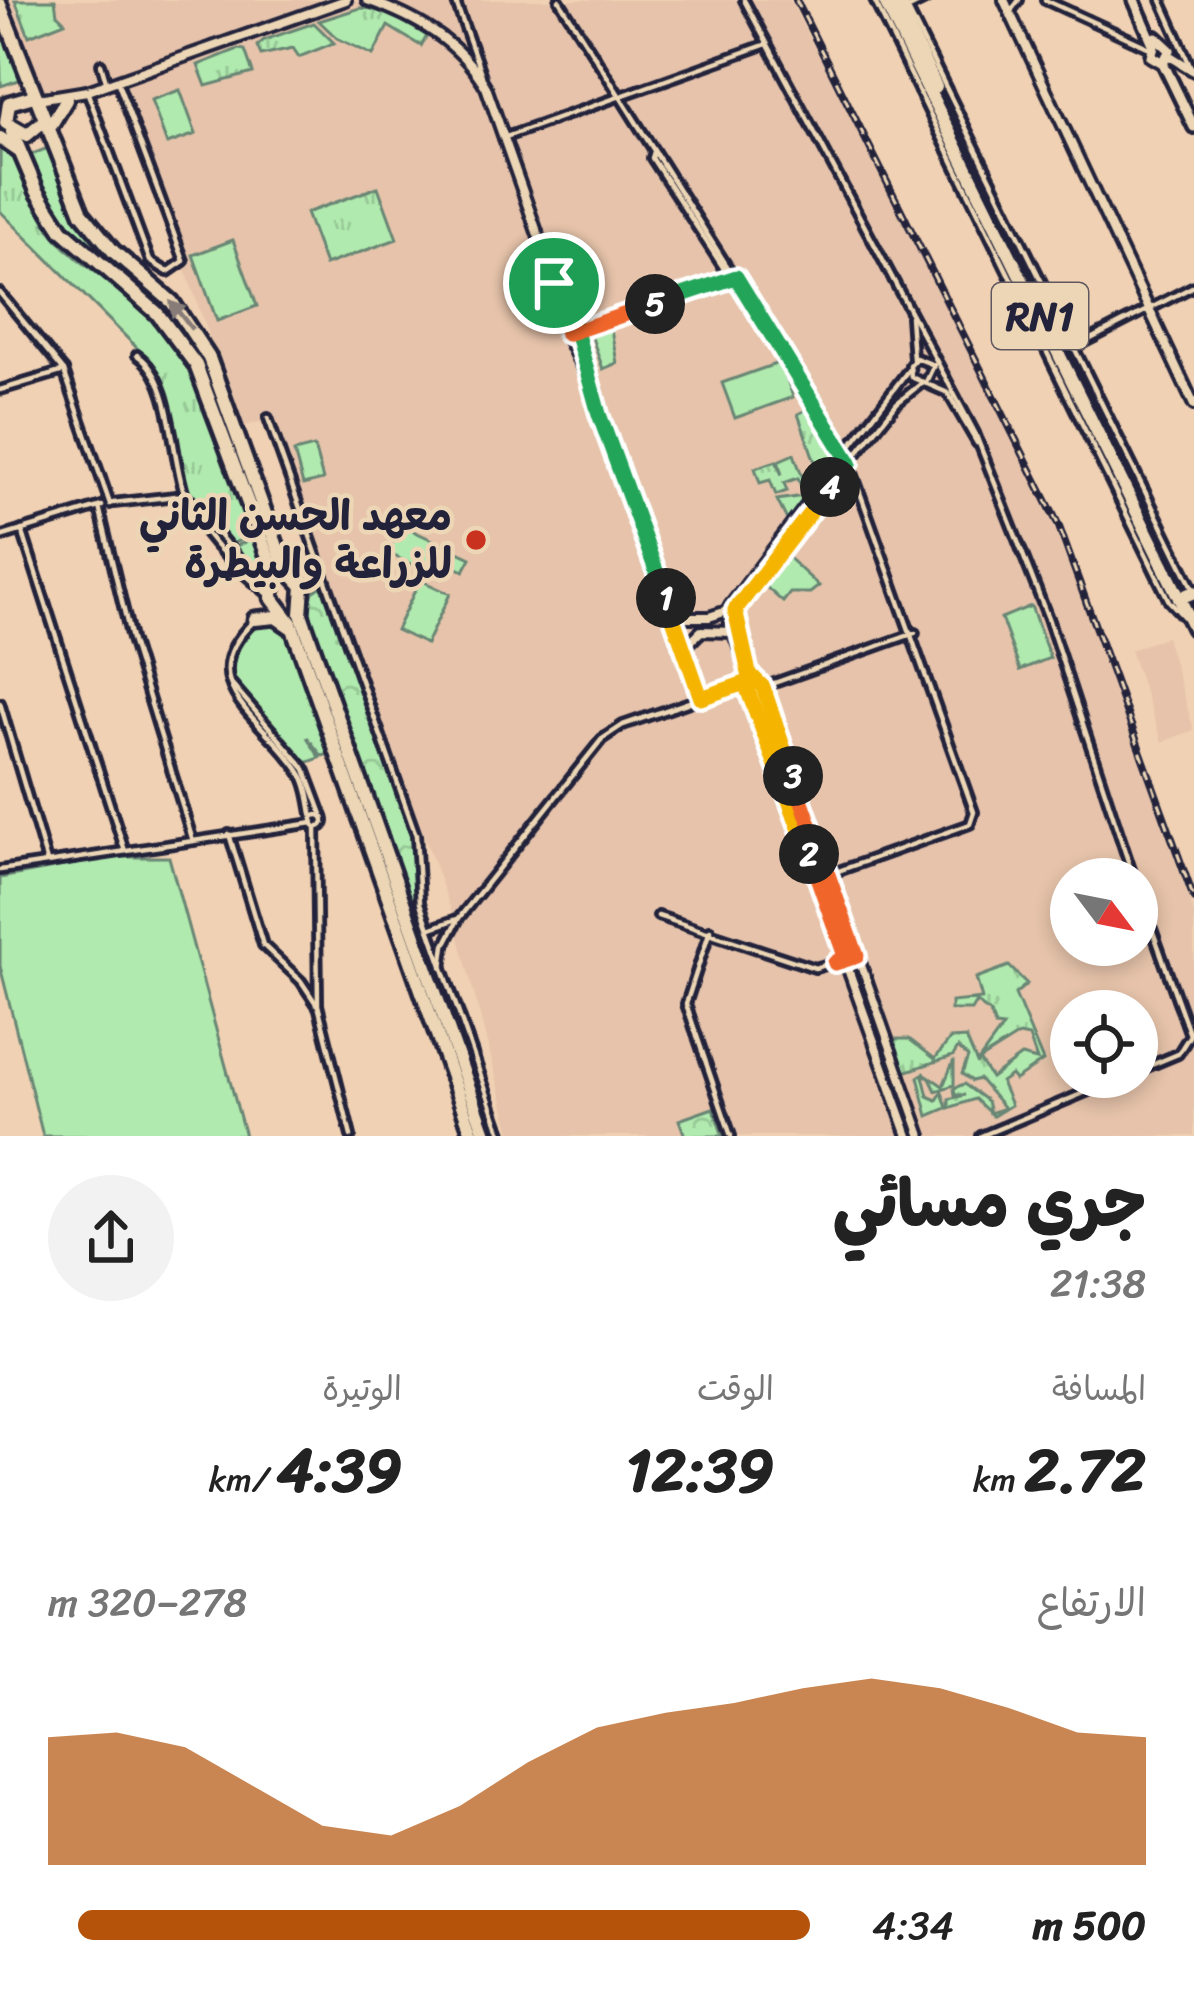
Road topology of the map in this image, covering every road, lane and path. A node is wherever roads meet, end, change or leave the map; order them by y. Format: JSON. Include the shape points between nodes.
{"nodes":[{"id":1,"x":349,"y":0,"type":"edge"},
{"id":2,"x":368,"y":0,"type":"edge"},
{"id":3,"x":454,"y":0,"type":"edge"},
{"id":4,"x":560,"y":0,"type":"edge"},
{"id":5,"x":744,"y":0,"type":"edge"},
{"id":6,"x":874,"y":0,"type":"edge"},
{"id":7,"x":884,"y":0,"type":"edge"},
{"id":8,"x":925,"y":0,"type":"edge"},
{"id":9,"x":1004,"y":0,"type":"edge"},
{"id":10,"x":1019,"y":0,"type":"edge"},
{"id":11,"x":1045,"y":0,"type":"edge"},
{"id":12,"x":1134,"y":0,"type":"edge"},
{"id":13,"x":1160,"y":0,"type":"edge"},
{"id":14,"x":386,"y":1,"type":"edge"},
{"id":15,"x":0,"y":4,"type":"edge"},
{"id":16,"x":904,"y":9,"type":"edge"},
{"id":17,"x":1010,"y":12,"type":"junction"},
{"id":18,"x":767,"y":44,"type":"junction"},
{"id":19,"x":1155,"y":46,"type":"junction"},
{"id":20,"x":1167,"y":59,"type":"junction"},
{"id":21,"x":100,"y":64,"type":"dead end"},
{"id":22,"x":1193,"y":71,"type":"edge"},
{"id":23,"x":112,"y":82,"type":"junction"},
{"id":24,"x":486,"y":87,"type":"junction"},
{"id":25,"x":86,"y":92,"type":"junction"},
{"id":26,"x":620,"y":96,"type":"junction"},
{"id":27,"x":36,"y":98,"type":"junction"},
{"id":28,"x":68,"y":98,"type":"junction"},
{"id":29,"x":3,"y":105,"type":"edge"},
{"id":30,"x":1194,"y":113,"type":"edge"},
{"id":31,"x":45,"y":118,"type":"junction"},
{"id":32,"x":1194,"y":127,"type":"edge"},
{"id":33,"x":6,"y":133,"type":"edge"},
{"id":34,"x":502,"y":138,"type":"junction"},
{"id":35,"x":52,"y":144,"type":"junction"},
{"id":36,"x":734,"y":278,"type":"junction"},
{"id":37,"x":1194,"y":286,"type":"edge"},
{"id":38,"x":0,"y":293,"type":"edge"},
{"id":39,"x":909,"y":310,"type":"junction"},
{"id":40,"x":1150,"y":310,"type":"junction"},
{"id":41,"x":1051,"y":311,"type":"junction"},
{"id":42,"x":572,"y":332,"type":"junction"},
{"id":43,"x":1073,"y":348,"type":"junction"},
{"id":44,"x":137,"y":355,"type":"dead end"},
{"id":45,"x":934,"y":360,"type":"junction"},
{"id":46,"x":912,"y":361,"type":"junction"},
{"id":47,"x":909,"y":370,"type":"junction"},
{"id":48,"x":64,"y":371,"type":"junction"},
{"id":49,"x":924,"y":382,"type":"junction"},
{"id":50,"x":0,"y":390,"type":"edge"},
{"id":51,"x":1194,"y":405,"type":"edge"},
{"id":52,"x":268,"y":418,"type":"dead end"},
{"id":53,"x":980,"y":448,"type":"junction"},
{"id":54,"x":849,"y":459,"type":"junction"},
{"id":55,"x":1122,"y":493,"type":"junction"},
{"id":56,"x":184,"y":495,"type":"junction"},
{"id":57,"x":110,"y":504,"type":"junction"},
{"id":58,"x":99,"y":507,"type":"junction"},
{"id":59,"x":22,"y":530,"type":"junction"},
{"id":60,"x":0,"y":537,"type":"edge"},
{"id":61,"x":271,"y":563,"type":"junction"},
{"id":62,"x":252,"y":575,"type":"junction"},
{"id":63,"x":1183,"y":579,"type":"junction"},
{"id":64,"x":326,"y":580,"type":"junction"},
{"id":65,"x":305,"y":586,"type":"junction"},
{"id":66,"x":1192,"y":593,"type":"edge"},
{"id":67,"x":276,"y":596,"type":"junction"},
{"id":68,"x":730,"y":609,"type":"junction"},
{"id":69,"x":670,"y":610,"type":"junction"},
{"id":70,"x":258,"y":617,"type":"junction"},
{"id":71,"x":678,"y":617,"type":"junction"},
{"id":72,"x":1192,"y":619,"type":"edge"},
{"id":73,"x":294,"y":630,"type":"junction"},
{"id":74,"x":707,"y":630,"type":"junction"},
{"id":75,"x":732,"y":633,"type":"junction"},
{"id":76,"x":914,"y":633,"type":"junction"},
{"id":77,"x":684,"y":648,"type":"junction"},
{"id":78,"x":748,"y":682,"type":"junction"},
{"id":79,"x":231,"y":683,"type":"junction"},
{"id":80,"x":761,"y":685,"type":"junction"},
{"id":81,"x":701,"y":698,"type":"junction"},
{"id":82,"x":0,"y":703,"type":"edge"},
{"id":83,"x":314,"y":823,"type":"junction"},
{"id":84,"x":229,"y":834,"type":"junction"},
{"id":85,"x":193,"y":841,"type":"junction"},
{"id":86,"x":125,"y":851,"type":"junction"},
{"id":87,"x":1128,"y":858,"type":"edge"},
{"id":88,"x":47,"y":862,"type":"junction"},
{"id":89,"x":0,"y":870,"type":"edge"},
{"id":90,"x":827,"y":875,"type":"junction"},
{"id":91,"x":658,"y":916,"type":"dead end"},
{"id":92,"x":459,"y":918,"type":"junction"},
{"id":93,"x":429,"y":929,"type":"junction"},
{"id":94,"x":710,"y":930,"type":"junction"},
{"id":95,"x":1158,"y":945,"type":"edge"},
{"id":96,"x":851,"y":956,"type":"junction"},
{"id":97,"x":442,"y":968,"type":"junction"},
{"id":98,"x":318,"y":1006,"type":"junction"},
{"id":99,"x":1158,"y":1062,"type":"edge"},
{"id":100,"x":1072,"y":1098,"type":"edge"},
{"id":101,"x":351,"y":1136,"type":"edge"},
{"id":102,"x":473,"y":1136,"type":"edge"},
{"id":103,"x":486,"y":1136,"type":"edge"},
{"id":104,"x":502,"y":1136,"type":"edge"},
{"id":105,"x":731,"y":1136,"type":"edge"},
{"id":106,"x":908,"y":1136,"type":"edge"},
{"id":107,"x":921,"y":1136,"type":"edge"},
{"id":108,"x":981,"y":1136,"type":"edge"}],
"edges":[{"from":1,"to":23,"type":"street"},
{"from":2,"to":14,"type":"street"},
{"from":3,"to":24,"type":"street"},
{"from":4,"to":26,"type":"street"},
{"from":5,"to":18,"type":"street"},
{"from":6,"to":55,"type":"street"},
{"from":7,"to":55,"type":"main road","number":"RN1"},
{"from":8,"to":16,"type":"street"},
{"from":9,"to":17,"type":"street"},
{"from":10,"to":17,"type":"street"},
{"from":11,"to":19,"type":"street"},
{"from":12,"to":19,"type":"main road"},
{"from":13,"to":22,"type":"street"},
{"from":14,"to":24,"type":"street","via":[[454,46]]},
{"from":15,"to":27,"type":"main road"},
{"from":16,"to":41,"type":"main road","number":"RN1"},
{"from":17,"to":40,"type":"street"},
{"from":18,"to":26,"type":"street"},
{"from":18,"to":39,"type":"street"},
{"from":19,"to":20,"type":"main road","via":[[1168,47]]},
{"from":19,"to":20,"type":"main road","via":[[1153,59]]},
{"from":20,"to":22,"type":"street"},
{"from":20,"to":30,"type":"main road"},
{"from":20,"to":32,"type":"main road"},
{"from":21,"to":23,"type":"street"},
{"from":23,"to":25,"type":"street"},
{"from":23,"to":25,"type":"street","via":[[184,261],[178,269],[151,264]]},
{"from":24,"to":34,"type":"street"},
{"from":25,"to":28,"type":"street"},
{"from":26,"to":34,"type":"street"},
{"from":26,"to":36,"type":"street"},
{"from":27,"to":28,"type":"street"},
{"from":27,"to":29,"type":"main road"},
{"from":27,"to":31,"type":"main road"},
{"from":28,"to":31,"type":"street"},
{"from":28,"to":35,"type":"main road","via":[[52,117]]},
{"from":29,"to":33,"type":"main road"},
{"from":31,"to":33,"type":"main road","via":[[32,134]]},
{"from":31,"to":35,"type":"main road"},
{"from":33,"to":61,"type":"main road","via":[[62,230],[157,313],[196,365]]},
{"from":34,"to":42,"type":"street"},
{"from":65,"to":35,"type":"main road","one_way":true,"via":[[200,342],[163,293],[92,226]]},
{"from":36,"to":42,"type":"street"},
{"from":36,"to":54,"type":"street"},
{"from":37,"to":40,"type":"street"},
{"from":38,"to":48,"type":"street"},
{"from":39,"to":45,"type":"street"},
{"from":39,"to":46,"type":"street"},
{"from":40,"to":43,"type":"street"},
{"from":40,"to":51,"type":"street"},
{"from":41,"to":43,"type":"street"},
{"from":41,"to":63,"type":"main road","number":"RN1"},
{"from":42,"to":69,"type":"street"},
{"from":43,"to":63,"type":"street"},
{"from":44,"to":56,"type":"street","via":[[158,372]]},
{"from":45,"to":46,"type":"street"},
{"from":45,"to":49,"type":"street"},
{"from":45,"to":53,"type":"street"},
{"from":46,"to":47,"type":"street"},
{"from":47,"to":49,"type":"street"},
{"from":47,"to":54,"type":"street"},
{"from":48,"to":50,"type":"street"},
{"from":48,"to":57,"type":"street"},
{"from":49,"to":53,"type":"street","via":[[953,399]]},
{"from":49,"to":54,"type":"street"},
{"from":52,"to":64,"type":"street"},
{"from":53,"to":87,"type":"street","via":[[1052,629]]},
{"from":54,"to":68,"type":"street"},
{"from":54,"to":76,"type":"street"},
{"from":55,"to":72,"type":"main road","number":"RN1"},
{"from":56,"to":57,"type":"street"},
{"from":56,"to":62,"type":"street"},
{"from":56,"to":67,"type":"street","via":[[232,562]]},
{"from":57,"to":58,"type":"street"},
{"from":58,"to":59,"type":"street"},
{"from":58,"to":85,"type":"street"},
{"from":59,"to":60,"type":"street"},
{"from":59,"to":86,"type":"street"},
{"from":61,"to":62,"type":"main road","via":[[264,575]]},
{"from":61,"to":67,"type":"main road"},
{"from":62,"to":67,"type":"street"},
{"from":63,"to":66,"type":"main road","number":"RN1"},
{"from":64,"to":65,"type":"street"},
{"from":64,"to":93,"type":"street","via":[[418,842],[417,890]]},
{"from":65,"to":67,"type":"main road"},
{"from":65,"to":67,"type":"main road"},
{"from":65,"to":103,"type":"main road"},
{"from":66,"to":72,"type":"main road","number":"RN1"},
{"from":67,"to":70,"type":"street"},
{"from":67,"to":73,"type":"main road"},
{"from":68,"to":71,"type":"street"},
{"from":68,"to":75,"type":"street"},
{"from":69,"to":71,"type":"street"},
{"from":69,"to":77,"type":"street"},
{"from":70,"to":73,"type":"main road","via":[[276,617]]},
{"from":70,"to":79,"type":"street","via":[[230,654]]},
{"from":71,"to":74,"type":"street"},
{"from":73,"to":102,"type":"main road"},
{"from":74,"to":75,"type":"street"},
{"from":74,"to":77,"type":"street"},
{"from":75,"to":78,"type":"street"},
{"from":76,"to":80,"type":"street"},
{"from":76,"to":90,"type":"street","via":[[975,818]]},
{"from":77,"to":81,"type":"street"},
{"from":78,"to":80,"type":"street"},
{"from":78,"to":81,"type":"street"},
{"from":78,"to":96,"type":"street"},
{"from":79,"to":83,"type":"street","via":[[301,772]]},
{"from":79,"to":83,"type":"street","via":[[307,773],[323,817]]},
{"from":80,"to":90,"type":"street"},
{"from":81,"to":92,"type":"street","via":[[609,733]]},
{"from":82,"to":88,"type":"street"},
{"from":83,"to":84,"type":"street"},
{"from":83,"to":98,"type":"street"},
{"from":84,"to":85,"type":"street"},
{"from":84,"to":98,"type":"street","via":[[260,940]]},
{"from":85,"to":86,"type":"street"},
{"from":86,"to":88,"type":"street"},
{"from":88,"to":89,"type":"street"},
{"from":90,"to":96,"type":"street"},
{"from":91,"to":94,"type":"street"},
{"from":92,"to":93,"type":"street"},
{"from":92,"to":97,"type":"street"},
{"from":93,"to":97,"type":"street"},
{"from":94,"to":96,"type":"street","via":[[815,968]]},
{"from":94,"to":105,"type":"street","via":[[686,1004]]},
{"from":95,"to":99,"type":"street","via":[[1190,1035],[1178,1054]]},
{"from":96,"to":106,"type":"street"},
{"from":96,"to":107,"type":"street"},
{"from":97,"to":104,"type":"street"},
{"from":98,"to":101,"type":"street"},
{"from":100,"to":108,"type":"street"}]}
